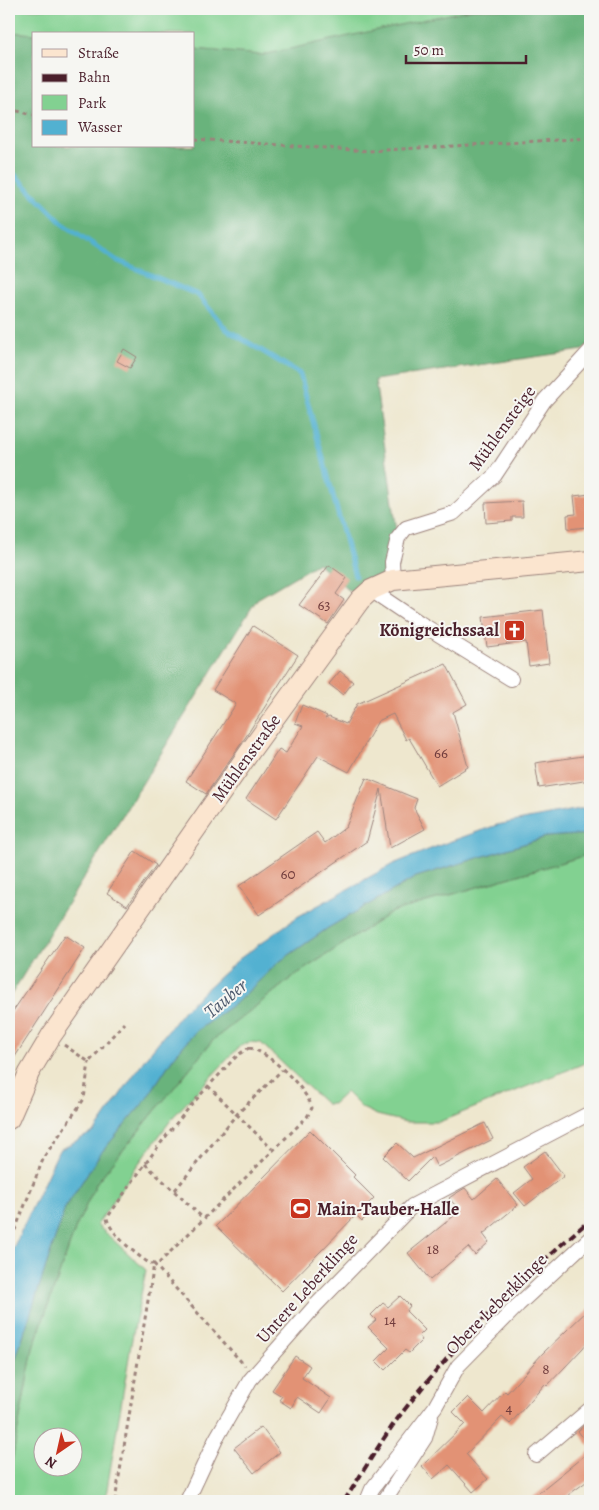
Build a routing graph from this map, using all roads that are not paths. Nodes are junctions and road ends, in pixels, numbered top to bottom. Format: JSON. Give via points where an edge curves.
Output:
{"nodes":[{"id":1,"x":590,"y":351,"type":"edge"},
{"id":2,"x":590,"y":562,"type":"edge"},
{"id":3,"x":393,"y":580,"type":"junction"},
{"id":4,"x":371,"y":590,"type":"junction"},
{"id":5,"x":511,"y":679,"type":"dead end"},
{"id":6,"x":590,"y":1112,"type":"edge"},
{"id":7,"x":9,"y":1119,"type":"edge"},
{"id":8,"x":590,"y":1238,"type":"edge"},
{"id":9,"x":435,"y":1407,"type":"junction"},
{"id":10,"x":590,"y":1409,"type":"edge"},
{"id":11,"x":536,"y":1455,"type":"dead end"},
{"id":12,"x":187,"y":1501,"type":"edge"},
{"id":13,"x":367,"y":1501,"type":"edge"},
{"id":14,"x":384,"y":1501,"type":"edge"}],
"edges":[{"from":1,"to":3,"type":"street","name":"Mühlensteige","via":[[544,401],[495,475],[454,513],[406,528],[398,538],[392,562]]},
{"from":2,"to":3,"type":"main road","name":"Mühlenstraße"},
{"from":3,"to":4,"type":"main road","name":"Mühlenstraße"},
{"from":4,"to":5,"type":"street"},
{"from":4,"to":7,"type":"main road","name":"Mühlenstraße","via":[[360,600],[257,742],[50,1036]]},
{"from":6,"to":12,"type":"street","name":"Untere Leberklinge","via":[[412,1206],[354,1264],[254,1375],[216,1439]]},
{"from":8,"to":9,"type":"street","name":"Obere Leberklinge","via":[[458,1366]]},
{"from":9,"to":13,"type":"street","name":"Obere Leberklinge","via":[[372,1488]]},
{"from":9,"to":14,"type":"street","via":[[425,1438]]},
{"from":10,"to":11,"type":"street"}]}
